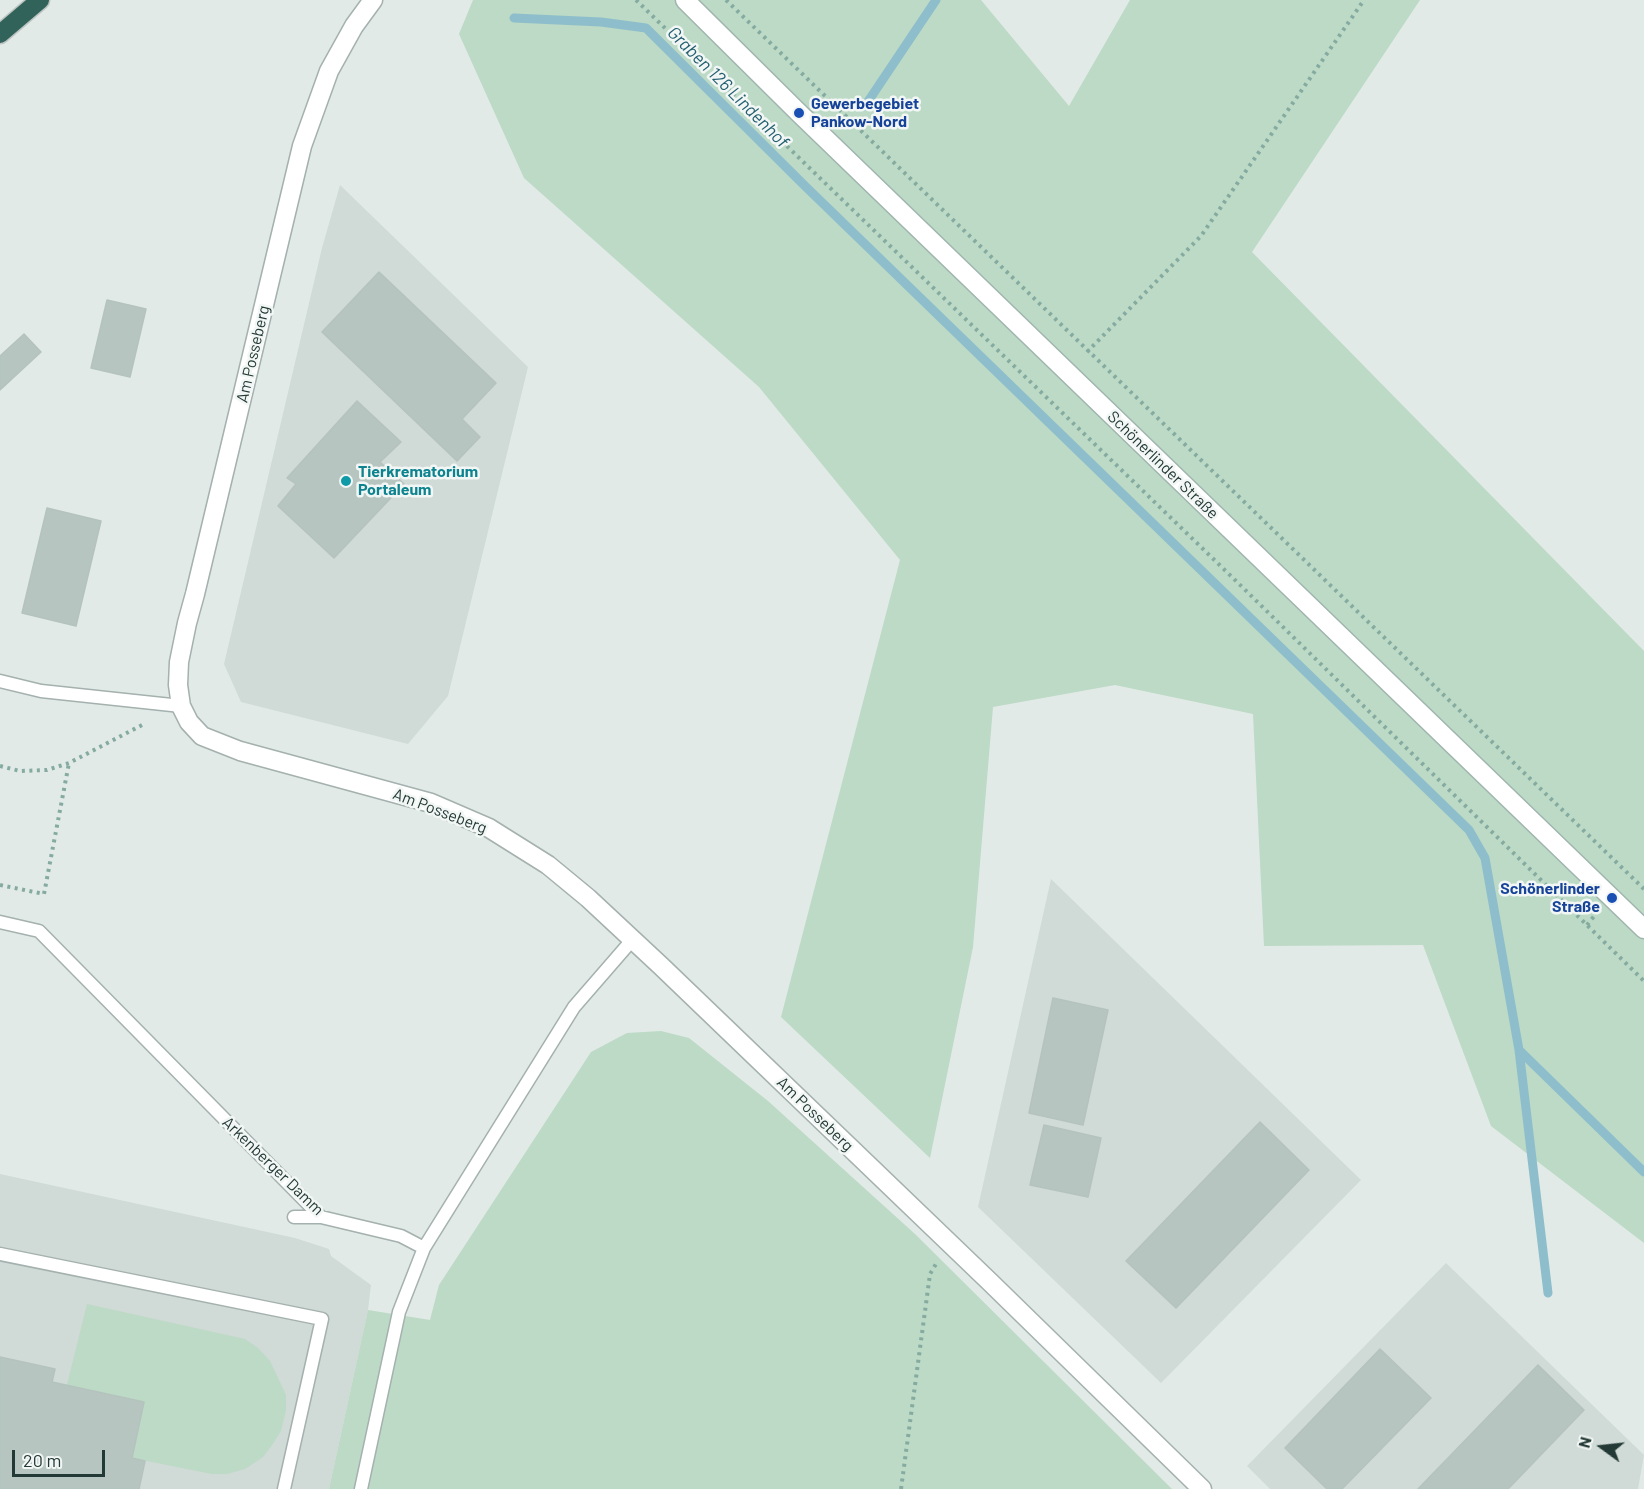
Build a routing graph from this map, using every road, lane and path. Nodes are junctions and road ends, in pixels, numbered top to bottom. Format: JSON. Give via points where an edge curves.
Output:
{"nodes":[{"id":1,"x":40,"y":0,"type":"edge"},
{"id":2,"x":373,"y":0,"type":"edge"},
{"id":3,"x":636,"y":0,"type":"edge"},
{"id":4,"x":685,"y":0,"type":"edge"},
{"id":5,"x":726,"y":0,"type":"edge"},
{"id":6,"x":1364,"y":0,"type":"edge"},
{"id":7,"x":668,"y":17,"type":"dead end"},
{"id":8,"x":662,"y":25,"type":"junction"},
{"id":9,"x":0,"y":34,"type":"edge"},
{"id":10,"x":1087,"y":351,"type":"junction"},
{"id":11,"x":0,"y":681,"type":"edge"},
{"id":12,"x":181,"y":705,"type":"junction"},
{"id":13,"x":69,"y":763,"type":"junction"},
{"id":14,"x":0,"y":766,"type":"edge"},
{"id":15,"x":0,"y":885,"type":"edge"},
{"id":16,"x":1644,"y":889,"type":"edge"},
{"id":17,"x":1595,"y":915,"type":"dead end"},
{"id":18,"x":0,"y":922,"type":"edge"},
{"id":19,"x":1587,"y":925,"type":"junction"},
{"id":20,"x":1644,"y":929,"type":"edge"},
{"id":21,"x":633,"y":939,"type":"junction"},
{"id":22,"x":1643,"y":980,"type":"edge"},
{"id":23,"x":294,"y":1217,"type":"dead end"},
{"id":24,"x":321,"y":1217,"type":"junction"},
{"id":25,"x":948,"y":1242,"type":"junction"},
{"id":26,"x":424,"y":1248,"type":"junction"},
{"id":27,"x":0,"y":1254,"type":"edge"},
{"id":28,"x":284,"y":1489,"type":"edge"},
{"id":29,"x":361,"y":1489,"type":"edge"},
{"id":30,"x":901,"y":1489,"type":"edge"},
{"id":31,"x":1202,"y":1489,"type":"edge"}],
"edges":[{"from":1,"to":9,"type":"highway"},
{"from":2,"to":12,"type":"street","name":"Am Posseberg","via":[[329,71],[302,146],[187,623],[179,662]]},
{"from":3,"to":8,"type":"path"},
{"from":4,"to":20,"type":"street","name":"Schönerlinder Straße"},
{"from":5,"to":10,"type":"path"},
{"from":6,"to":10,"type":"path","via":[[1201,236]]},
{"from":7,"to":8,"type":"path"},
{"from":8,"to":19,"type":"path"},
{"from":10,"to":16,"type":"path"},
{"from":11,"to":12,"type":"lane","via":[[41,691]]},
{"from":12,"to":13,"type":"path"},
{"from":12,"to":21,"type":"street","name":"Am Posseberg","via":[[202,736],[221,744],[430,803],[489,828],[548,865]]},
{"from":13,"to":14,"type":"path","via":[[47,770],[21,771]]},
{"from":13,"to":15,"type":"path","via":[[44,894]]},
{"from":17,"to":19,"type":"path"},
{"from":18,"to":24,"type":"lane","name":"Arkenberger Damm","via":[[39,931]]},
{"from":19,"to":22,"type":"path"},
{"from":21,"to":25,"type":"street","name":"Am Posseberg"},
{"from":21,"to":26,"type":"lane","via":[[573,1006]]},
{"from":23,"to":24,"type":"lane"},
{"from":24,"to":26,"type":"lane","name":"Arkenberger Damm","via":[[401,1236]]},
{"from":25,"to":30,"type":"path","via":[[930,1274]]},
{"from":25,"to":31,"type":"street","name":"Am Posseberg"},
{"from":26,"to":29,"type":"lane","via":[[399,1312]]},
{"from":27,"to":28,"type":"lane","via":[[321,1319]]}]}
